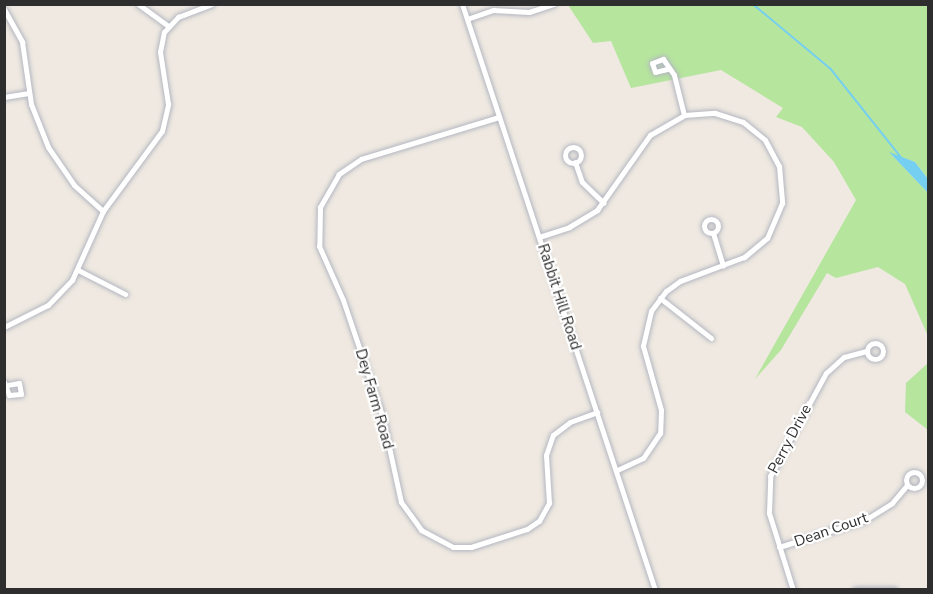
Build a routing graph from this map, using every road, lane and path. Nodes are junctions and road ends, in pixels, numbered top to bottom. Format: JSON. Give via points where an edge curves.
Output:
{"nodes":[{"id":1,"x":138,"y":4,"type":"edge"},
{"id":2,"x":212,"y":4,"type":"edge"},
{"id":3,"x":462,"y":4,"type":"edge"},
{"id":4,"x":554,"y":4,"type":"edge"},
{"id":5,"x":4,"y":9,"type":"edge"},
{"id":6,"x":467,"y":19,"type":"junction"},
{"id":7,"x":168,"y":26,"type":"junction"},
{"id":8,"x":667,"y":69,"type":"dead end"},
{"id":9,"x":29,"y":93,"type":"junction"},
{"id":10,"x":4,"y":97,"type":"edge"},
{"id":11,"x":684,"y":115,"type":"junction"},
{"id":12,"x":499,"y":117,"type":"junction"},
{"id":13,"x":575,"y":162,"type":"dead end"},
{"id":14,"x":604,"y":203,"type":"junction"},
{"id":15,"x":103,"y":211,"type":"junction"},
{"id":16,"x":713,"y":233,"type":"dead end"},
{"id":17,"x":539,"y":237,"type":"junction"},
{"id":18,"x":723,"y":266,"type":"junction"},
{"id":19,"x":78,"y":270,"type":"junction"},
{"id":20,"x":124,"y":294,"type":"dead end"},
{"id":21,"x":660,"y":298,"type":"junction"},
{"id":22,"x":4,"y":327,"type":"edge"},
{"id":23,"x":711,"y":338,"type":"dead end"},
{"id":24,"x":867,"y":351,"type":"dead end"},
{"id":25,"x":597,"y":412,"type":"junction"},
{"id":26,"x":616,"y":470,"type":"junction"},
{"id":27,"x":907,"y":485,"type":"dead end"},
{"id":28,"x":779,"y":547,"type":"junction"},
{"id":29,"x":655,"y":590,"type":"edge"},
{"id":30,"x":793,"y":590,"type":"edge"},
{"id":31,"x":855,"y":590,"type":"edge"},
{"id":32,"x":895,"y":590,"type":"edge"}],
"edges":[{"from":1,"to":7,"type":"street"},
{"from":2,"to":7,"type":"street","via":[[184,14]]},
{"from":3,"to":6,"type":"street","name":"Rabbit Hill Road"},
{"from":4,"to":6,"type":"street","via":[[529,12],[493,10]]},
{"from":5,"to":9,"type":"street","via":[[22,42]]},
{"from":6,"to":12,"type":"street","name":"Rabbit Hill Road"},
{"from":7,"to":15,"type":"street","via":[[160,45],[168,104],[162,131]]},
{"from":8,"to":11,"type":"street","via":[[674,75]]},
{"from":9,"to":10,"type":"street"},
{"from":9,"to":15,"type":"street","via":[[40,132],[56,162]]},
{"from":11,"to":14,"type":"street","via":[[650,135]]},
{"from":11,"to":18,"type":"street","via":[[716,113],[742,122],[770,147],[782,175],[782,203],[772,230],[752,252]]},
{"from":12,"to":17,"type":"street","name":"Rabbit Hill Road"},
{"from":12,"to":25,"type":"street","name":"Dey Farm Road","via":[[362,159],[339,174],[320,207],[319,246],[343,300],[378,404],[401,502],[421,530],[453,547],[471,547],[527,529],[539,521],[549,503],[546,455],[553,435],[570,422]]},
{"from":13,"to":14,"type":"street","via":[[582,182]]},
{"from":14,"to":17,"type":"street","via":[[580,222]]},
{"from":15,"to":19,"type":"street"},
{"from":16,"to":18,"type":"street"},
{"from":17,"to":25,"type":"street","name":"Rabbit Hill Road"},
{"from":18,"to":21,"type":"street","via":[[680,281]]},
{"from":19,"to":20,"type":"street"},
{"from":19,"to":22,"type":"street","via":[[48,305]]},
{"from":21,"to":23,"type":"street"},
{"from":21,"to":26,"type":"street","via":[[648,319],[643,346],[661,410],[660,433],[643,458]]},
{"from":24,"to":28,"type":"street","name":"Perry Drive","via":[[844,357],[826,373],[773,467],[767,505]]},
{"from":25,"to":26,"type":"street","name":"Rabbit Hill Road"},
{"from":26,"to":29,"type":"street","name":"Rabbit Hill Road"},
{"from":27,"to":28,"type":"street","name":"Dean Court","via":[[892,503],[865,519]]},
{"from":28,"to":30,"type":"street","name":"Perry Drive"},
{"from":31,"to":32,"type":"street"}]}
